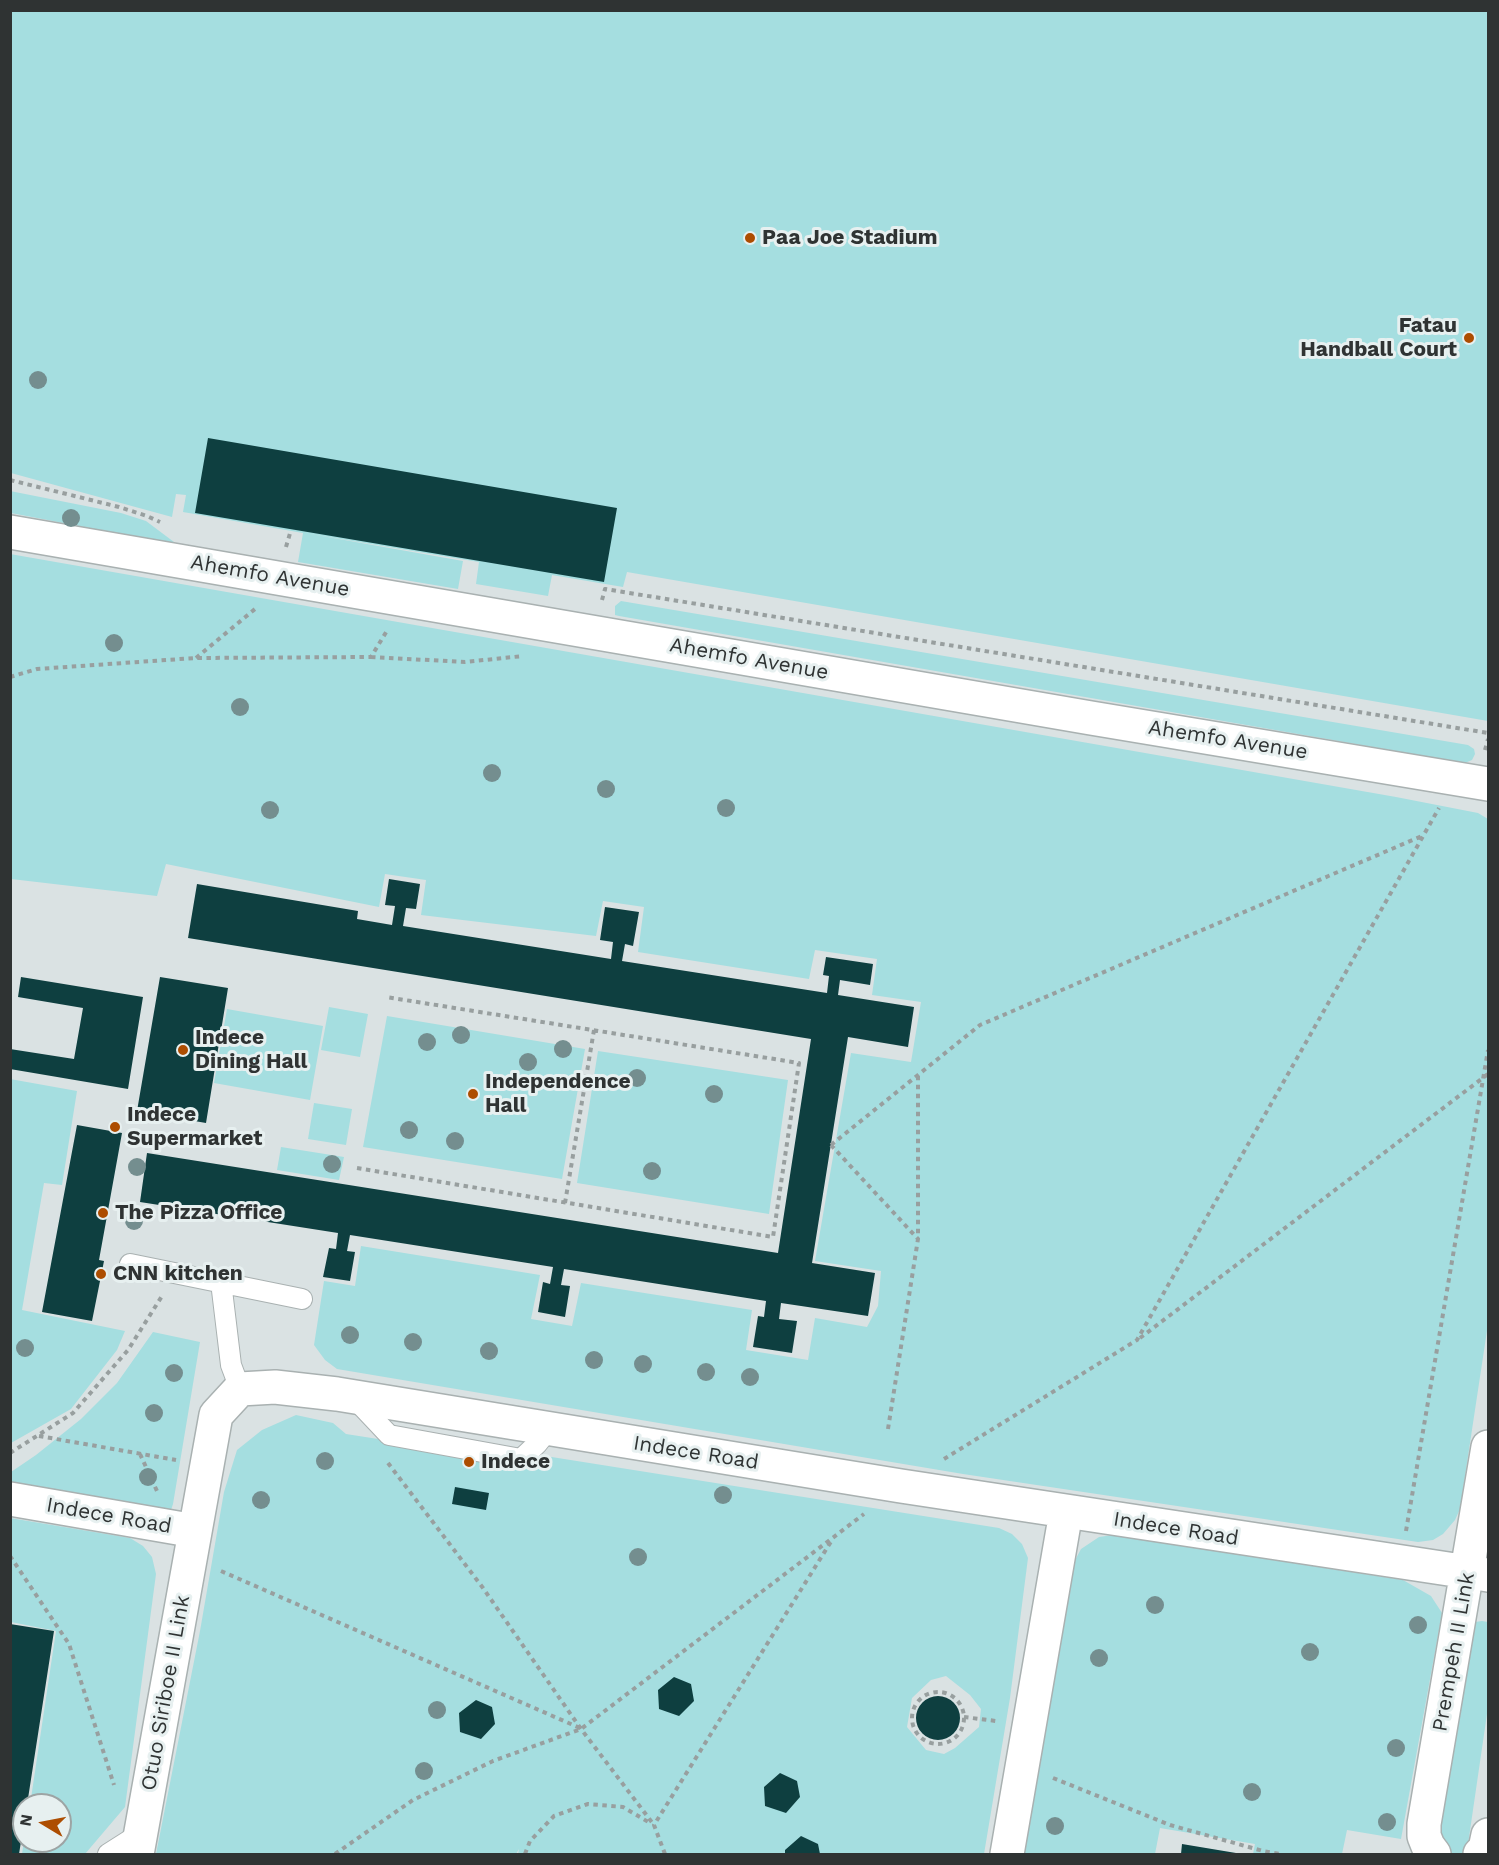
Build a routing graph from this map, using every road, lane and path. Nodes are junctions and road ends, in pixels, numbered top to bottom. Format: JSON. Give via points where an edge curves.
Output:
{"nodes":[{"id":1,"x":10,"y":480,"type":"edge"},
{"id":2,"x":166,"y":526,"type":"dead end"},
{"id":3,"x":10,"y":532,"type":"edge"},
{"id":4,"x":404,"y":598,"type":"junction"},
{"id":5,"x":592,"y":632,"type":"junction"},
{"id":6,"x":530,"y":656,"type":"dead end"},
{"id":7,"x":371,"y":657,"type":"junction"},
{"id":8,"x":10,"y":677,"type":"edge"},
{"id":9,"x":1488,"y":733,"type":"edge"},
{"id":10,"x":1488,"y":739,"type":"edge"},
{"id":11,"x":1473,"y":781,"type":"edge"},
{"id":12,"x":1423,"y":836,"type":"junction"},
{"id":13,"x":386,"y":997,"type":"dead end"},
{"id":14,"x":594,"y":1030,"type":"junction"},
{"id":15,"x":1488,"y":1050,"type":"edge"},
{"id":16,"x":1488,"y":1074,"type":"edge"},
{"id":17,"x":918,"y":1075,"type":"junction"},
{"id":18,"x":1483,"y":1078,"type":"junction"},
{"id":19,"x":787,"y":1139,"type":"junction"},
{"id":20,"x":795,"y":1140,"type":"dead end"},
{"id":21,"x":357,"y":1168,"type":"dead end"},
{"id":22,"x":565,"y":1203,"type":"junction"},
{"id":23,"x":918,"y":1239,"type":"junction"},
{"id":24,"x":130,"y":1264,"type":"dead end"},
{"id":25,"x":177,"y":1273,"type":"junction"},
{"id":26,"x":221,"y":1282,"type":"junction"},
{"id":27,"x":302,"y":1299,"type":"dead end"},
{"id":28,"x":1137,"y":1340,"type":"junction"},
{"id":29,"x":240,"y":1389,"type":"junction"},
{"id":30,"x":888,"y":1429,"type":"dead end"},
{"id":31,"x":38,"y":1436,"type":"junction"},
{"id":32,"x":1488,"y":1447,"type":"edge"},
{"id":33,"x":10,"y":1453,"type":"edge"},
{"id":34,"x":387,"y":1461,"type":"dead end"},
{"id":35,"x":207,"y":1465,"type":"junction"},
{"id":36,"x":901,"y":1486,"type":"junction"},
{"id":37,"x":10,"y":1499,"type":"edge"},
{"id":38,"x":1066,"y":1512,"type":"junction"},
{"id":39,"x":834,"y":1536,"type":"junction"},
{"id":40,"x":192,"y":1545,"type":"junction"},
{"id":41,"x":10,"y":1556,"type":"edge"},
{"id":42,"x":1400,"y":1562,"type":"junction"},
{"id":43,"x":1478,"y":1574,"type":"edge"},
{"id":44,"x":964,"y":1717,"type":"junction"},
{"id":45,"x":1004,"y":1722,"type":"dead end"},
{"id":46,"x":581,"y":1729,"type":"junction"},
{"id":47,"x":1022,"y":1765,"type":"junction"},
{"id":48,"x":116,"y":1788,"type":"dead end"},
{"id":49,"x":654,"y":1825,"type":"junction"},
{"id":50,"x":1488,"y":1836,"type":"edge"},
{"id":51,"x":139,"y":1844,"type":"edge"},
{"id":52,"x":108,"y":1854,"type":"edge"},
{"id":53,"x":335,"y":1854,"type":"edge"},
{"id":54,"x":525,"y":1854,"type":"edge"},
{"id":55,"x":665,"y":1854,"type":"edge"},
{"id":56,"x":1007,"y":1854,"type":"edge"},
{"id":57,"x":1281,"y":1854,"type":"edge"},
{"id":58,"x":1434,"y":1854,"type":"edge"},
{"id":59,"x":1479,"y":1854,"type":"edge"}],
"edges":[{"from":1,"to":2,"type":"path","via":[[119,507]]},
{"from":3,"to":4,"type":"street","name":"Ahemfo Avenue"},
{"from":4,"to":5,"type":"street","name":"Ahemfo Avenue"},
{"from":4,"to":7,"type":"path"},
{"from":5,"to":9,"type":"path","via":[[605,588]]},
{"from":5,"to":11,"type":"street","name":"Ahemfo Avenue"},
{"from":6,"to":7,"type":"path","via":[[465,662]]},
{"from":7,"to":8,"type":"path","via":[[195,658],[37,669]]},
{"from":10,"to":11,"type":"path"},
{"from":11,"to":12,"type":"path"},
{"from":12,"to":17,"type":"path","via":[[980,1025]]},
{"from":12,"to":28,"type":"path"},
{"from":13,"to":14,"type":"path"},
{"from":14,"to":19,"type":"path","via":[[799,1063]]},
{"from":14,"to":22,"type":"path"},
{"from":15,"to":18,"type":"path"},
{"from":16,"to":18,"type":"path"},
{"from":17,"to":23,"type":"path"},
{"from":17,"to":23,"type":"path","via":[[831,1145]]},
{"from":18,"to":28,"type":"path"},
{"from":18,"to":42,"type":"path"},
{"from":19,"to":20,"type":"path"},
{"from":19,"to":22,"type":"path","via":[[773,1237]]},
{"from":21,"to":22,"type":"path"},
{"from":23,"to":30,"type":"path"},
{"from":24,"to":25,"type":"lane"},
{"from":25,"to":26,"type":"lane"},
{"from":25,"to":31,"type":"path","via":[[128,1350],[89,1396],[74,1413]]},
{"from":26,"to":27,"type":"lane"},
{"from":26,"to":29,"type":"lane","via":[[231,1365]]},
{"from":28,"to":36,"type":"path"},
{"from":29,"to":35,"type":"street","name":"Indece Road","via":[[216,1415]]},
{"from":29,"to":36,"type":"street","name":"Indece Road","via":[[275,1387],[354,1397]]},
{"from":31,"to":33,"type":"path"},
{"from":31,"to":35,"type":"path"},
{"from":32,"to":43,"type":"street","name":"Prempeh II Link"},
{"from":34,"to":46,"type":"path","via":[[483,1588]]},
{"from":35,"to":40,"type":"street","name":"Indece Road"},
{"from":36,"to":38,"type":"street","name":"Indece Road"},
{"from":36,"to":39,"type":"path"},
{"from":37,"to":40,"type":"street","name":"Indece Road"},
{"from":38,"to":42,"type":"street","name":"Indece Road"},
{"from":38,"to":47,"type":"street"},
{"from":39,"to":46,"type":"path"},
{"from":39,"to":49,"type":"path"},
{"from":40,"to":46,"type":"path","via":[[251,1582]]},
{"from":40,"to":51,"type":"street","name":"Otuo Siriboe II Link"},
{"from":41,"to":48,"type":"path","via":[[69,1644]]},
{"from":42,"to":43,"type":"street","name":"Indece Road"},
{"from":43,"to":58,"type":"street","name":"Prempeh II Link","via":[[1424,1824],[1424,1836]]},
{"from":44,"to":44,"type":"path","via":[[959,1700],[937,1691],[925,1694],[912,1713],[919,1735],[928,1743],[940,1745],[960,1733]]},
{"from":44,"to":45,"type":"path"},
{"from":46,"to":49,"type":"path"},
{"from":46,"to":53,"type":"path","via":[[493,1761],[413,1800]]},
{"from":47,"to":56,"type":"street"},
{"from":47,"to":57,"type":"path","via":[[1170,1825]]},
{"from":49,"to":54,"type":"path","via":[[623,1807],[588,1804],[554,1816],[530,1841]]},
{"from":49,"to":55,"type":"path"},
{"from":50,"to":59,"type":"street","via":[[1485,1849]]},
{"from":51,"to":52,"type":"lane"}]}
